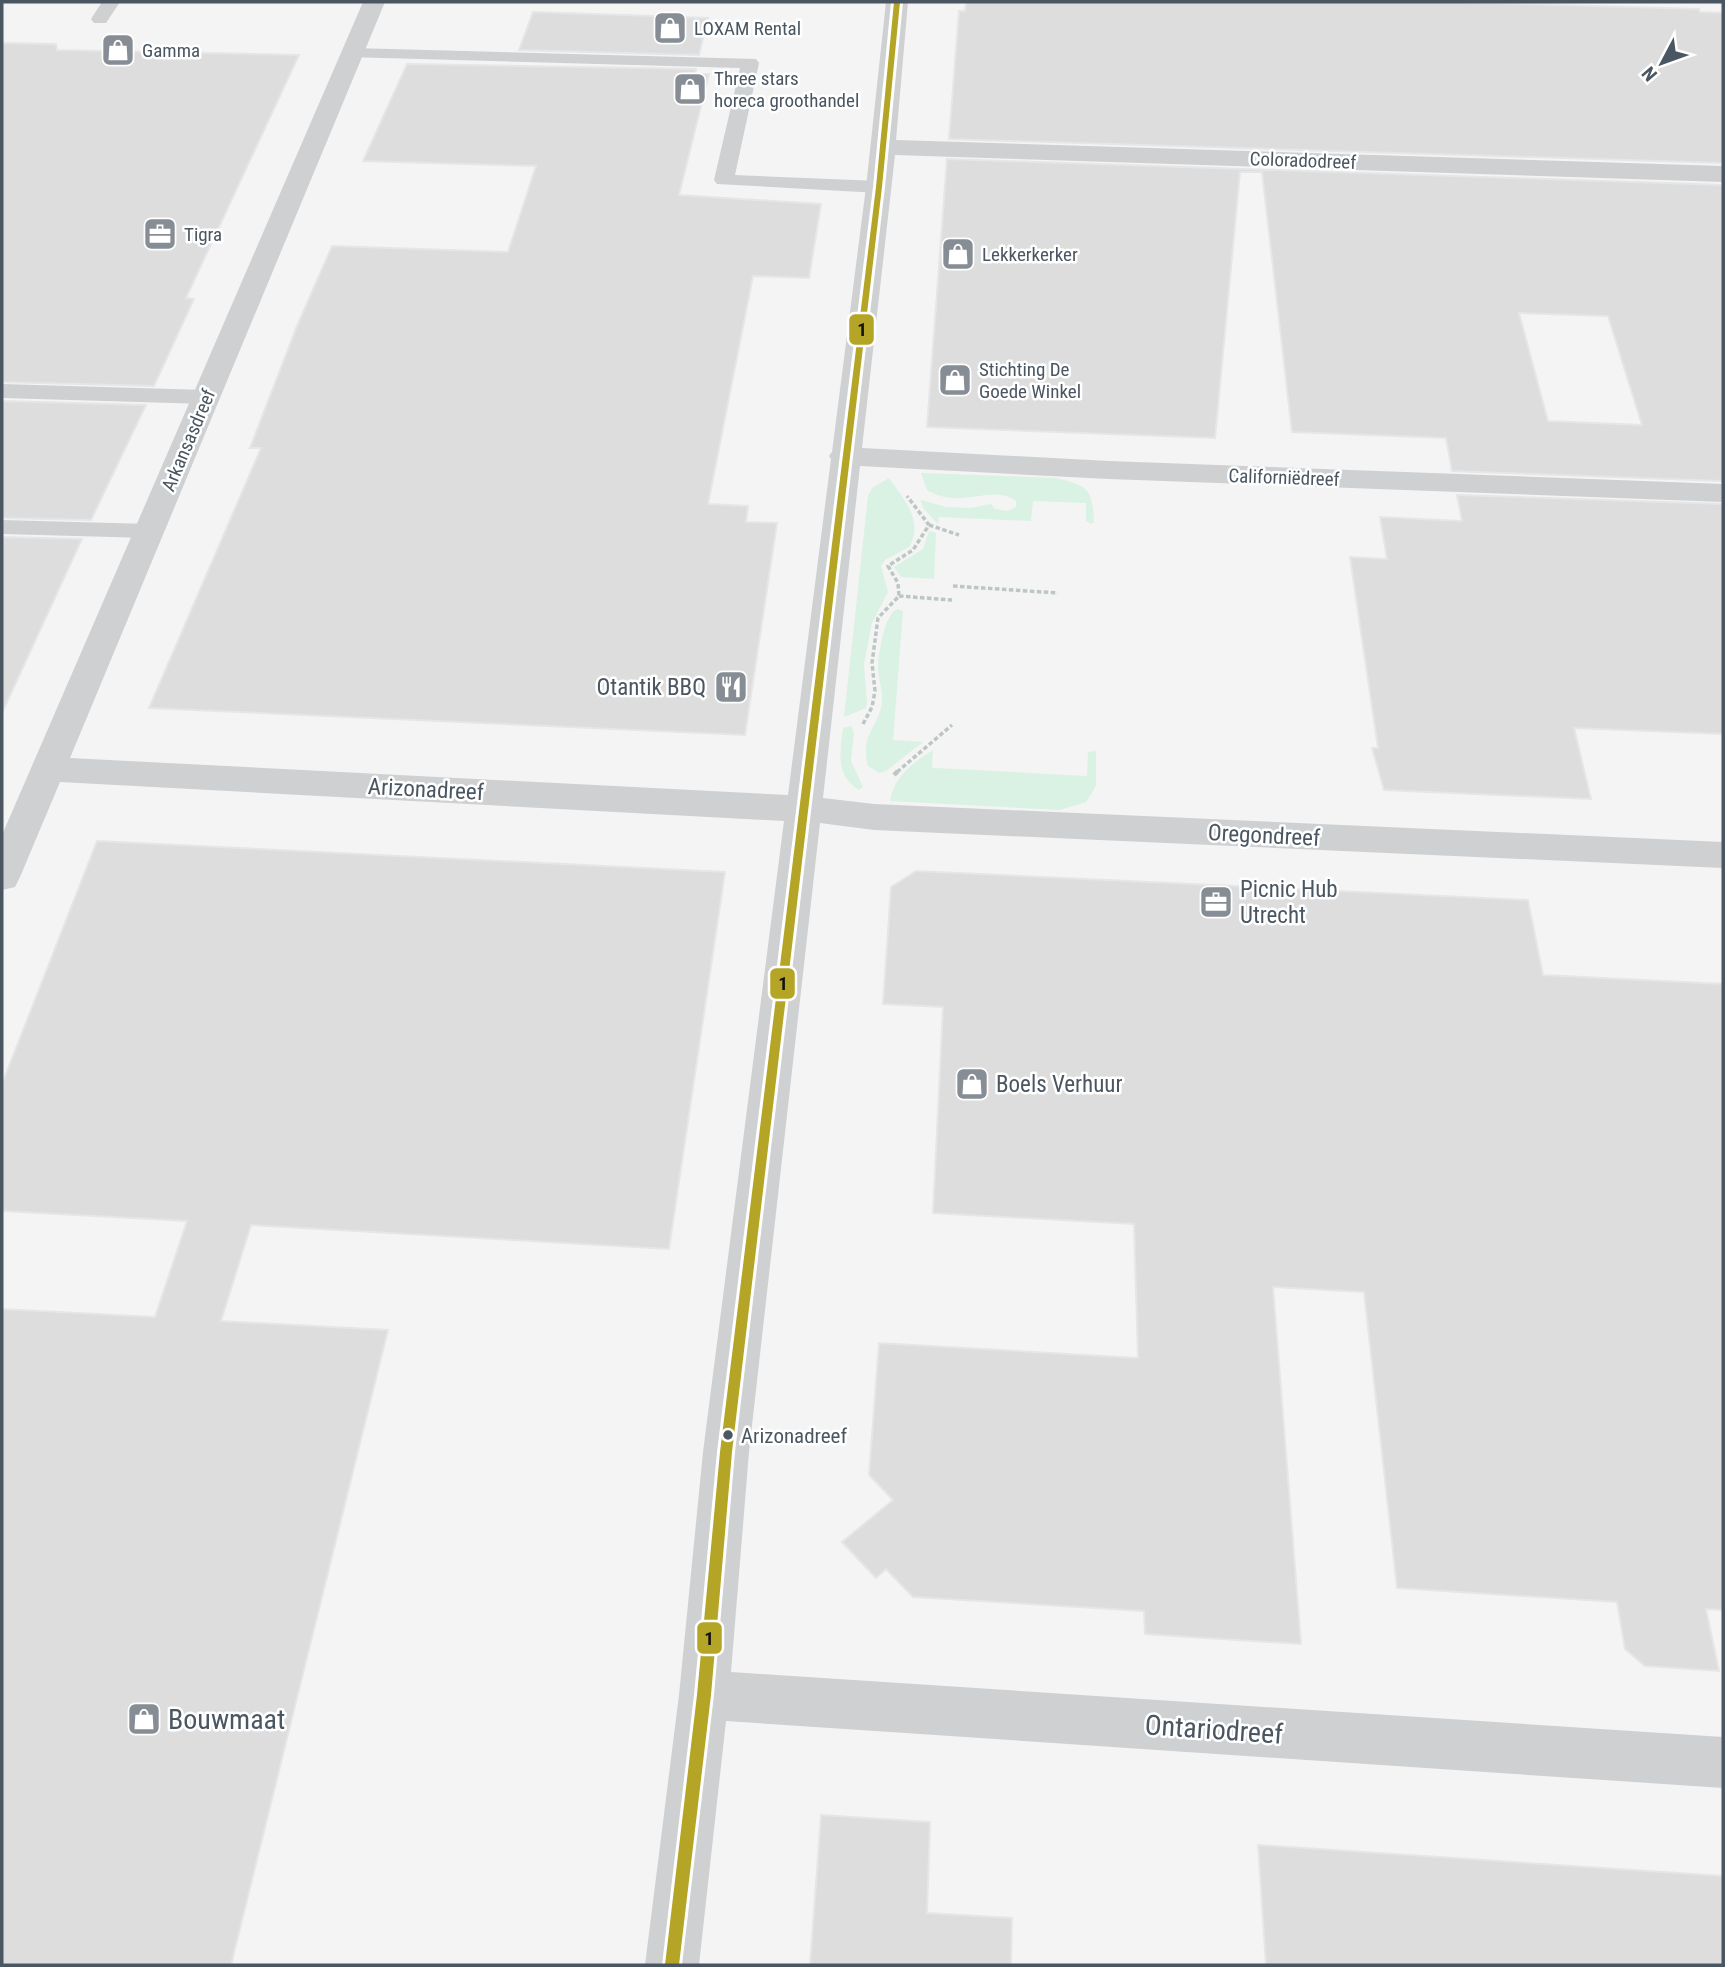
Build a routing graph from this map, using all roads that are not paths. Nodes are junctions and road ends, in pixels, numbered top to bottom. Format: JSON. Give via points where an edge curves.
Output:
{"nodes":[{"id":1,"x":111,"y":2,"type":"edge"},
{"id":2,"x":374,"y":2,"type":"edge"},
{"id":3,"x":897,"y":2,"type":"edge"},
{"id":4,"x":100,"y":19,"type":"dead end"},
{"id":5,"x":353,"y":53,"type":"junction"},
{"id":6,"x":882,"y":147,"type":"junction"},
{"id":7,"x":1723,"y":174,"type":"edge"},
{"id":8,"x":878,"y":187,"type":"junction"},
{"id":9,"x":2,"y":391,"type":"edge"},
{"id":10,"x":206,"y":397,"type":"junction"},
{"id":11,"x":844,"y":456,"type":"junction"},
{"id":12,"x":1723,"y":493,"type":"edge"},
{"id":13,"x":2,"y":527,"type":"edge"},
{"id":14,"x":149,"y":531,"type":"junction"},
{"id":15,"x":48,"y":769,"type":"junction"},
{"id":16,"x":805,"y":809,"type":"junction"},
{"id":17,"x":1723,"y":855,"type":"edge"},
{"id":18,"x":2,"y":877,"type":"edge"},
{"id":19,"x":704,"y":1695,"type":"junction"},
{"id":20,"x":1723,"y":1762,"type":"edge"},
{"id":21,"x":672,"y":1965,"type":"edge"}],
"edges":[{"from":1,"to":4,"type":"lane"},
{"from":2,"to":5,"type":"street","name":"Arkansasdreef"},
{"from":3,"to":6,"type":"street"},
{"from":5,"to":8,"type":"lane","via":[[750,63],[724,180]]},
{"from":5,"to":10,"type":"street","name":"Arkansasdreef"},
{"from":6,"to":7,"type":"street","name":"Coloradodreef"},
{"from":6,"to":8,"type":"street"},
{"from":8,"to":11,"type":"street"},
{"from":9,"to":10,"type":"lane"},
{"from":10,"to":14,"type":"street","name":"Arkansasdreef"},
{"from":11,"to":12,"type":"street","name":"Californiëdreef"},
{"from":11,"to":16,"type":"street"},
{"from":13,"to":14,"type":"lane"},
{"from":14,"to":15,"type":"street","name":"Arkansasdreef"},
{"from":15,"to":16,"type":"street","name":"Arizonadreef"},
{"from":15,"to":18,"type":"street","name":"Arkansasdreef"},
{"from":16,"to":17,"type":"street","name":"Oregondreef","via":[[874,817]]},
{"from":16,"to":19,"type":"street","via":[[726,1452]]},
{"from":19,"to":20,"type":"street","name":"Ontariodreef"},
{"from":19,"to":21,"type":"street"}]}
